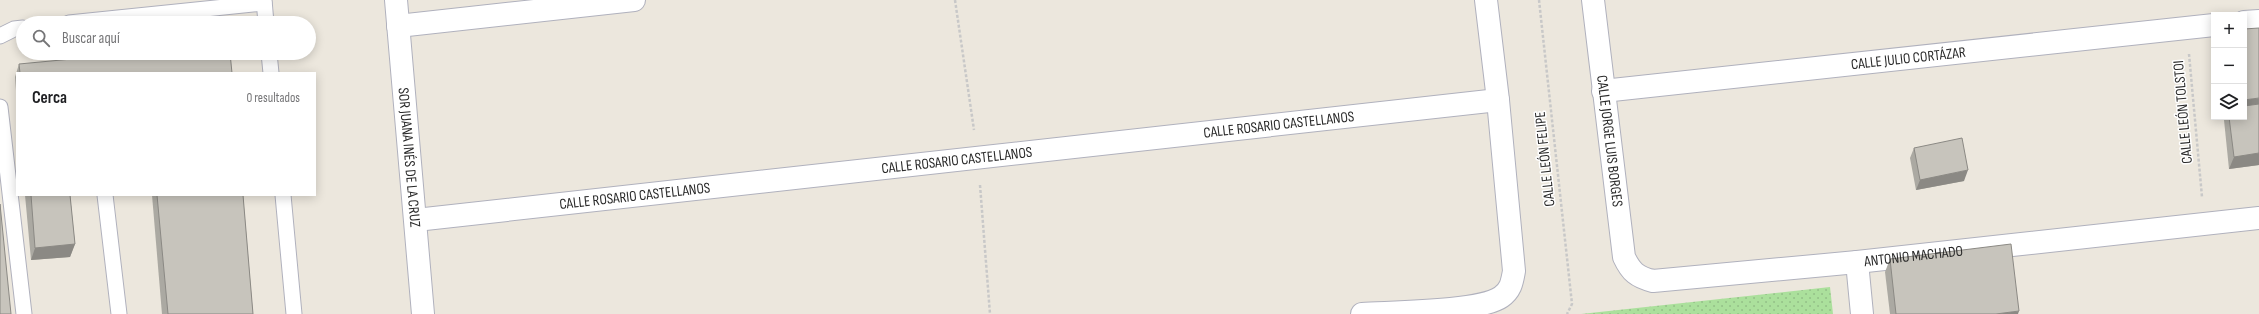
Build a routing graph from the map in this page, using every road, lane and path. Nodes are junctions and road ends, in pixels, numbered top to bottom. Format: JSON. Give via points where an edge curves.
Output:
{"nodes":[{"id":1,"x":396,"y":0,"type":"edge"},
{"id":2,"x":634,"y":0,"type":"edge"},
{"id":3,"x":1486,"y":0,"type":"edge"},
{"id":4,"x":1539,"y":0,"type":"edge"},
{"id":5,"x":1593,"y":0,"type":"edge"},
{"id":6,"x":264,"y":1,"type":"edge"},
{"id":7,"x":131,"y":16,"type":"edge"},
{"id":8,"x":265,"y":16,"type":"edge"},
{"id":9,"x":2259,"y":21,"type":"edge"},
{"id":10,"x":2247,"y":22,"type":"edge"},
{"id":11,"x":2211,"y":25,"type":"edge"},
{"id":12,"x":398,"y":26,"type":"junction"},
{"id":13,"x":2187,"y":28,"type":"junction"},
{"id":14,"x":16,"y":29,"type":"edge"},
{"id":15,"x":0,"y":36,"type":"edge"},
{"id":16,"x":270,"y":60,"type":"edge"},
{"id":17,"x":271,"y":72,"type":"edge"},
{"id":18,"x":1603,"y":91,"type":"junction"},
{"id":19,"x":1498,"y":100,"type":"junction"},
{"id":20,"x":0,"y":107,"type":"edge"},
{"id":21,"x":105,"y":196,"type":"edge"},
{"id":22,"x":283,"y":196,"type":"edge"},
{"id":23,"x":2259,"y":218,"type":"edge"},
{"id":24,"x":416,"y":220,"type":"junction"},
{"id":25,"x":2204,"y":223,"type":"junction"},
{"id":26,"x":1857,"y":262,"type":"junction"},
{"id":27,"x":1639,"y":277,"type":"joint"},
{"id":28,"x":24,"y":314,"type":"edge"},
{"id":29,"x":119,"y":314,"type":"edge"},
{"id":30,"x":294,"y":314,"type":"edge"},
{"id":31,"x":423,"y":314,"type":"edge"},
{"id":32,"x":1362,"y":314,"type":"edge"},
{"id":33,"x":1567,"y":314,"type":"edge"},
{"id":34,"x":1862,"y":314,"type":"edge"}],
"edges":[{"from":1,"to":12,"type":"street","name":"SOR JUANA INÉS DE LA CRUZ"},
{"from":2,"to":12,"type":"street"},
{"from":3,"to":19,"type":"street"},
{"from":4,"to":33,"type":"path","name":"CALLE LEÓN FELIPE","via":[[1572,304]]},
{"from":5,"to":18,"type":"street","name":"CALLE JORGE LUIS BORGES"},
{"from":6,"to":7,"type":"lane"},
{"from":6,"to":8,"type":"lane"},
{"from":9,"to":10,"type":"street"},
{"from":11,"to":13,"type":"street","name":"CALLE JULIO CORTÁZAR"},
{"from":12,"to":24,"type":"street","name":"SOR JUANA INÉS DE LA CRUZ"},
{"from":13,"to":18,"type":"street","name":"CALLE JULIO CORTÁZAR"},
{"from":13,"to":25,"type":"path","name":"CALLE LEÓN TOLSTOI"},
{"from":14,"to":15,"type":"lane"},
{"from":16,"to":17,"type":"lane"},
{"from":18,"to":27,"type":"street","name":"CALLE JORGE LUIS BORGES","via":[[1624,256],[1629,269]]},
{"from":19,"to":24,"type":"street","name":"CALLE ROSARIO CASTELLANOS"},
{"from":19,"to":32,"type":"street","via":[[1514,270],[1512,285],[1501,296],[1473,306]]},
{"from":20,"to":28,"type":"lane"},
{"from":21,"to":29,"type":"lane"},
{"from":22,"to":30,"type":"lane"},
{"from":23,"to":25,"type":"street","name":"ANTONIO MACHADO"},
{"from":24,"to":31,"type":"street","name":"SOR JUANA INÉS DE LA CRUZ"},
{"from":25,"to":26,"type":"street","name":"ANTONIO MACHADO"},
{"from":26,"to":27,"type":"street","name":"ANTONIO MACHADO","via":[[1653,281]]},
{"from":26,"to":34,"type":"street"}]}
